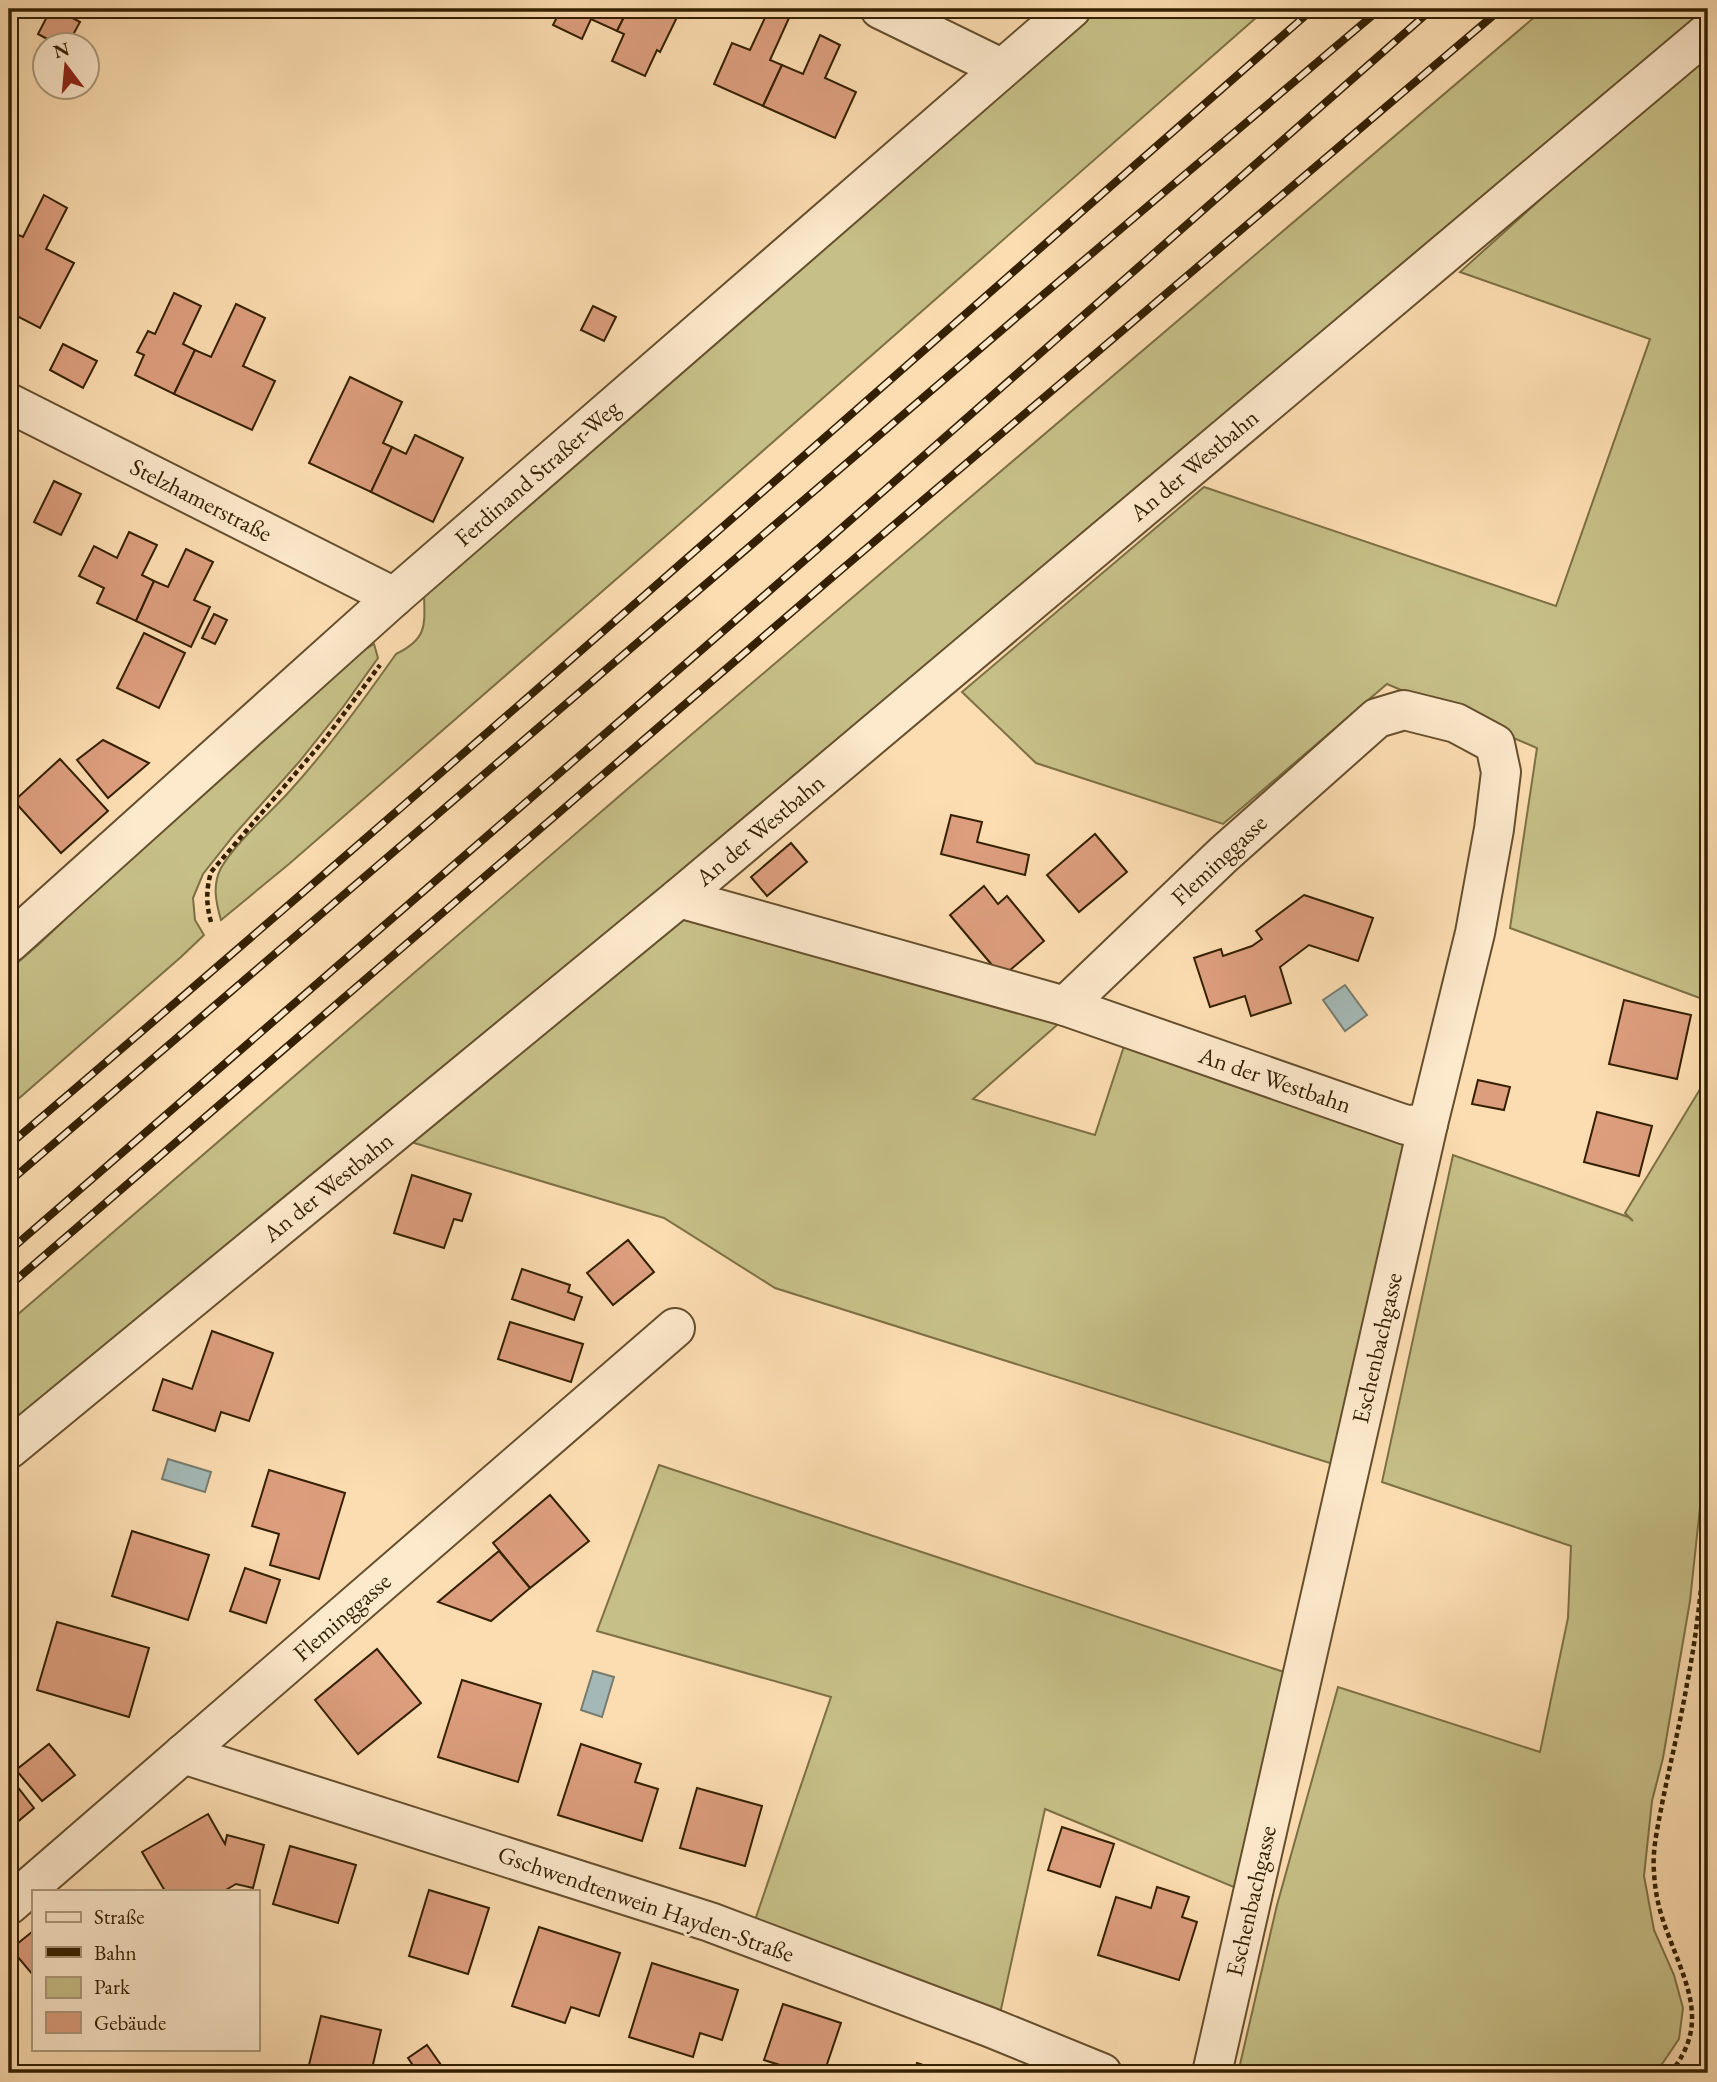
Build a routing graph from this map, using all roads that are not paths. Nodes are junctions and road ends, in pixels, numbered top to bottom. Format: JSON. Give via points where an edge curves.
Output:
{"nodes":[{"id":1,"x":880,"y":9,"type":"edge"},
{"id":2,"x":1070,"y":9,"type":"edge"},
{"id":3,"x":1708,"y":32,"type":"edge"},
{"id":4,"x":1001,"y":68,"type":"junction"},
{"id":5,"x":9,"y":403,"type":"edge"},
{"id":6,"x":394,"y":597,"type":"junction"},
{"id":7,"x":1377,"y":718,"type":"joint"},
{"id":8,"x":679,"y":898,"type":"junction"},
{"id":9,"x":9,"y":943,"type":"edge"},
{"id":10,"x":1065,"y":1006,"type":"junction"},
{"id":11,"x":1428,"y":1124,"type":"junction"},
{"id":12,"x":675,"y":1328,"type":"dead end"},
{"id":13,"x":9,"y":1449,"type":"edge"},
{"id":14,"x":183,"y":1754,"type":"junction"},
{"id":15,"x":9,"y":1905,"type":"edge"},
{"id":16,"x":1102,"y":2073,"type":"edge"},
{"id":17,"x":1212,"y":2073,"type":"edge"}],
"edges":[{"from":1,"to":4,"type":"street"},
{"from":2,"to":4,"type":"street","name":"Ferdinand Straßer-Weg"},
{"from":3,"to":8,"type":"street","name":"An der Westbahn"},
{"from":4,"to":6,"type":"street","name":"Ferdinand Straßer-Weg"},
{"from":5,"to":6,"type":"street","name":"Stelzhamerstraße"},
{"from":6,"to":9,"type":"street","name":"Ferdinand Straßer-Weg"},
{"from":7,"to":10,"type":"street","name":"Fleminggasse","via":[[1224,854]]},
{"from":7,"to":11,"type":"street","name":"Eschenbachgasse","via":[[1404,710],[1455,723],[1495,744],[1501,772],[1475,933]]},
{"from":8,"to":10,"type":"street","name":"An der Westbahn"},
{"from":8,"to":13,"type":"street","name":"An der Westbahn"},
{"from":10,"to":11,"type":"street","name":"An der Westbahn","via":[[1406,1125]]},
{"from":11,"to":17,"type":"street","name":"Eschenbachgasse"},
{"from":12,"to":14,"type":"street","name":"Fleminggasse"},
{"from":14,"to":15,"type":"street","name":"Fleminggasse"},
{"from":14,"to":16,"type":"street","name":"Gschwendtenwein Hayden-Straße","via":[[710,1922]]}]}
